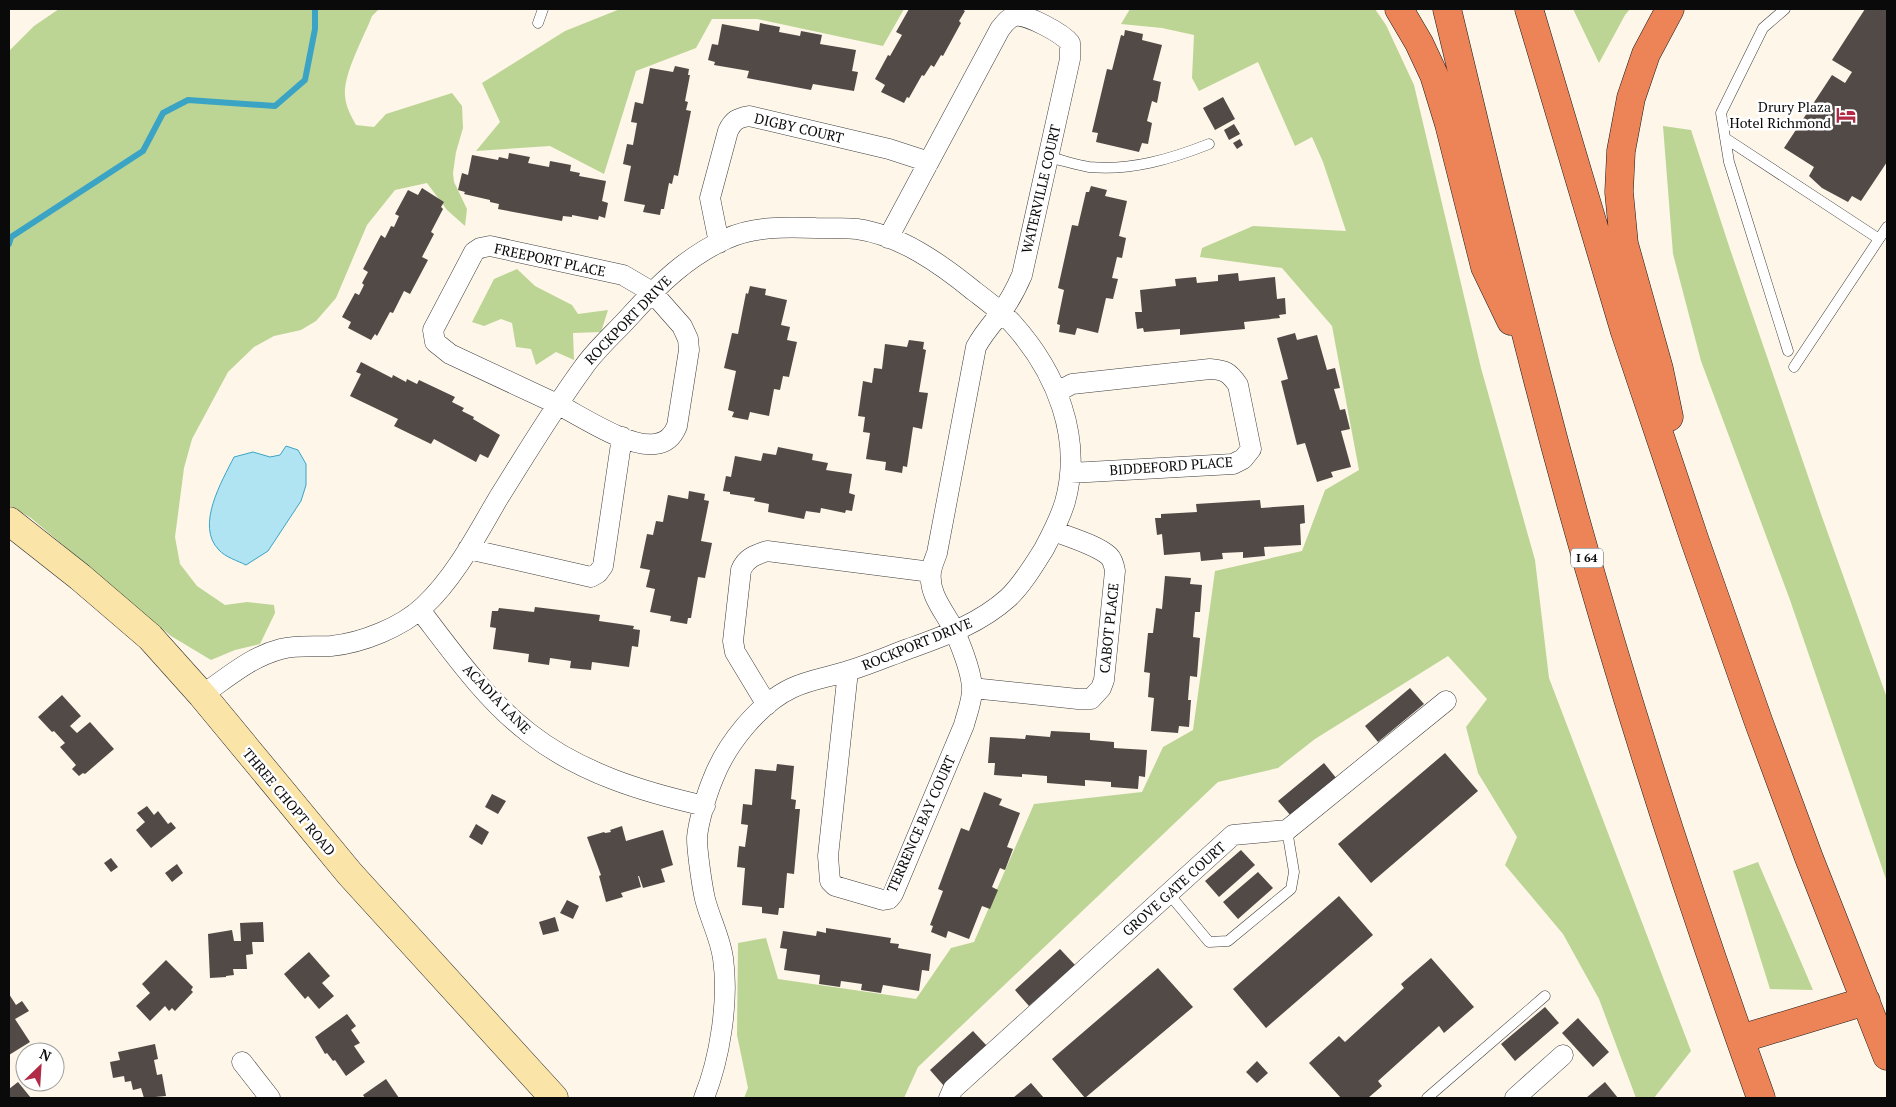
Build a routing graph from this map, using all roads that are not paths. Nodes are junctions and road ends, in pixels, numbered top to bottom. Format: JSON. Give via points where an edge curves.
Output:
{"nodes":[{"id":1,"x":544,"y":9,"type":"edge"},
{"id":2,"x":1399,"y":9,"type":"edge"},
{"id":3,"x":1447,"y":9,"type":"edge"},
{"id":4,"x":1529,"y":9,"type":"edge"},
{"id":5,"x":1670,"y":9,"type":"edge"},
{"id":6,"x":1785,"y":9,"type":"edge"},
{"id":7,"x":538,"y":23,"type":"dead end"},
{"id":8,"x":1725,"y":138,"type":"junction"},
{"id":9,"x":1209,"y":144,"type":"dead end"},
{"id":10,"x":1048,"y":157,"type":"junction"},
{"id":11,"x":929,"y":162,"type":"junction"},
{"id":12,"x":1887,"y":227,"type":"edge"},
{"id":13,"x":888,"y":238,"type":"junction"},
{"id":14,"x":1879,"y":239,"type":"junction"},
{"id":15,"x":719,"y":243,"type":"junction"},
{"id":16,"x":652,"y":292,"type":"junction"},
{"id":17,"x":1001,"y":313,"type":"junction"},
{"id":18,"x":1788,"y":352,"type":"dead end"},
{"id":19,"x":1794,"y":367,"type":"dead end"},
{"id":20,"x":1535,"y":369,"type":"junction"},
{"id":21,"x":1057,"y":392,"type":"junction"},
{"id":22,"x":559,"y":405,"type":"junction"},
{"id":23,"x":622,"y":436,"type":"junction"},
{"id":24,"x":1070,"y":473,"type":"junction"},
{"id":25,"x":9,"y":521,"type":"edge"},
{"id":26,"x":1054,"y":531,"type":"junction"},
{"id":27,"x":1694,"y":541,"type":"junction"},
{"id":28,"x":468,"y":549,"type":"junction"},
{"id":29,"x":931,"y":572,"type":"junction"},
{"id":30,"x":420,"y":610,"type":"junction"},
{"id":31,"x":955,"y":632,"type":"junction"},
{"id":32,"x":848,"y":671,"type":"junction"},
{"id":33,"x":972,"y":688,"type":"junction"},
{"id":34,"x":202,"y":695,"type":"junction"},
{"id":35,"x":1446,"y":701,"type":"dead end"},
{"id":36,"x":767,"y":705,"type":"junction"},
{"id":37,"x":704,"y":806,"type":"junction"},
{"id":38,"x":1288,"y":830,"type":"junction"},
{"id":39,"x":1169,"y":894,"type":"junction"},
{"id":40,"x":1545,"y":996,"type":"dead end"},
{"id":41,"x":1866,"y":1002,"type":"junction"},
{"id":42,"x":1740,"y":1039,"type":"junction"},
{"id":43,"x":1563,"y":1055,"type":"dead end"},
{"id":44,"x":1887,"y":1056,"type":"edge"},
{"id":45,"x":242,"y":1062,"type":"dead end"},
{"id":46,"x":270,"y":1098,"type":"edge"},
{"id":47,"x":554,"y":1098,"type":"edge"},
{"id":48,"x":704,"y":1098,"type":"edge"},
{"id":49,"x":949,"y":1098,"type":"edge"},
{"id":50,"x":1427,"y":1098,"type":"edge"},
{"id":51,"x":1515,"y":1098,"type":"edge"},
{"id":52,"x":1761,"y":1098,"type":"edge"}],
"edges":[{"from":1,"to":7,"type":"lane"},
{"from":2,"to":20,"type":"highway","via":[[1427,58],[1440,96],[1485,267]]},
{"from":3,"to":20,"type":"highway","number":"I 64"},
{"from":4,"to":27,"type":"highway","via":[[1625,332]]},
{"from":5,"to":27,"type":"highway","via":[[1646,54],[1631,98],[1621,151],[1619,192],[1624,244],[1659,369]]},
{"from":6,"to":8,"type":"lane","via":[[1762,28],[1722,113]]},
{"from":8,"to":14,"type":"lane"},
{"from":8,"to":18,"type":"lane","via":[[1729,162]]},
{"from":9,"to":10,"type":"lane","via":[[1171,159],[1126,167],[1089,166]]},
{"from":10,"to":11,"type":"street","name":"WATERVILLE COURT","via":[[1070,59],[1070,42],[1064,35],[1017,16],[1008,18],[1000,29]]},
{"from":10,"to":17,"type":"street","name":"WATERVILLE COURT","via":[[1022,275]]},
{"from":11,"to":13,"type":"street","name":"WATERVILLE COURT"},
{"from":11,"to":15,"type":"street","name":"DIGBY COURT","via":[[750,116],[737,118],[728,130],[710,198]]},
{"from":12,"to":14,"type":"lane"},
{"from":13,"to":15,"type":"street","name":"ROCKPORT DRIVE","via":[[862,230],[784,228],[746,232]]},
{"from":13,"to":17,"type":"street","name":"ROCKPORT DRIVE","via":[[920,252]]},
{"from":14,"to":19,"type":"lane"},
{"from":15,"to":16,"type":"street","name":"ROCKPORT DRIVE","via":[[684,264]]},
{"from":16,"to":22,"type":"street","name":"ROCKPORT DRIVE","via":[[585,365]]},
{"from":16,"to":22,"type":"street","name":"FREEPORT PLACE","via":[[623,276],[490,246],[474,252],[433,330],[435,342],[450,354]]},
{"from":16,"to":23,"type":"street","name":"FREEPORT PLACE","via":[[682,326],[688,338],[678,426],[668,439],[655,444],[640,443]]},
{"from":17,"to":21,"type":"street","name":"ROCKPORT DRIVE","via":[[1041,359]]},
{"from":17,"to":29,"type":"street","name":"WATERVILLE COURT","via":[[982,334],[976,347]]},
{"from":20,"to":42,"type":"highway","number":"I 64","via":[[1646,754]]},
{"from":21,"to":24,"type":"street","name":"ROCKPORT DRIVE","via":[[1071,449]]},
{"from":21,"to":24,"type":"street","name":"BIDDEFORD PLACE","via":[[1072,384],[1210,368],[1223,370],[1238,385],[1251,449],[1243,459],[1233,464]]},
{"from":22,"to":23,"type":"street","name":"FREEPORT PLACE","via":[[606,431]]},
{"from":22,"to":28,"type":"street","name":"ROCKPORT DRIVE"},
{"from":23,"to":28,"type":"street","via":[[604,566],[598,573],[592,577]]},
{"from":24,"to":26,"type":"street","name":"ROCKPORT DRIVE","via":[[1065,503]]},
{"from":25,"to":34,"type":"main road","name":"THREE CHOPT ROAD","via":[[143,631]]},
{"from":26,"to":31,"type":"street","name":"ROCKPORT DRIVE","via":[[1012,595],[988,614]]},
{"from":26,"to":33,"type":"street","name":"CABOT PLACE","via":[[1096,548],[1113,562],[1115,571],[1101,688],[1091,699]]},
{"from":27,"to":41,"type":"highway","via":[[1759,723]]},
{"from":28,"to":30,"type":"street","name":"ROCKPORT DRIVE","via":[[440,589]]},
{"from":29,"to":31,"type":"street","name":"WATERVILLE COURT","via":[[933,590]]},
{"from":29,"to":36,"type":"street","via":[[767,552],[754,555],[745,562],[741,570],[733,640],[735,652]]},
{"from":30,"to":34,"type":"street","name":"ROCKPORT DRIVE","via":[[387,630],[364,639],[336,646],[289,647],[254,658]]},
{"from":30,"to":37,"type":"street","name":"ACADIA LANE","via":[[494,700],[551,749],[642,790]]},
{"from":31,"to":32,"type":"street","name":"ROCKPORT DRIVE"},
{"from":31,"to":33,"type":"street","name":"TERRENCE BAY COURT"},
{"from":32,"to":33,"type":"street","name":"TERRENCE BAY COURT","via":[[828,856],[830,881],[835,886],[883,900],[893,894],[964,725]]},
{"from":32,"to":36,"type":"street","name":"ROCKPORT DRIVE","via":[[788,689]]},
{"from":34,"to":47,"type":"main road","name":"THREE CHOPT ROAD","via":[[350,874]]},
{"from":35,"to":38,"type":"street"},
{"from":36,"to":37,"type":"street","name":"ROCKPORT DRIVE","via":[[742,729],[724,756]]},
{"from":37,"to":48,"type":"street","name":"ROCKPORT DRIVE","via":[[697,838],[704,897],[723,959],[724,999],[719,1047]]},
{"from":38,"to":39,"type":"street","name":"GROVE GATE COURT","via":[[1233,835]]},
{"from":38,"to":39,"type":"lane","via":[[1294,872],[1291,889],[1228,941],[1209,942]]},
{"from":39,"to":49,"type":"street","name":"GROVE GATE COURT","via":[[953,1089]]},
{"from":40,"to":50,"type":"lane"},
{"from":41,"to":42,"type":"highway"},
{"from":41,"to":44,"type":"highway"},
{"from":42,"to":52,"type":"highway","number":"I 64"},
{"from":43,"to":51,"type":"street"},
{"from":45,"to":46,"type":"street"}]}
